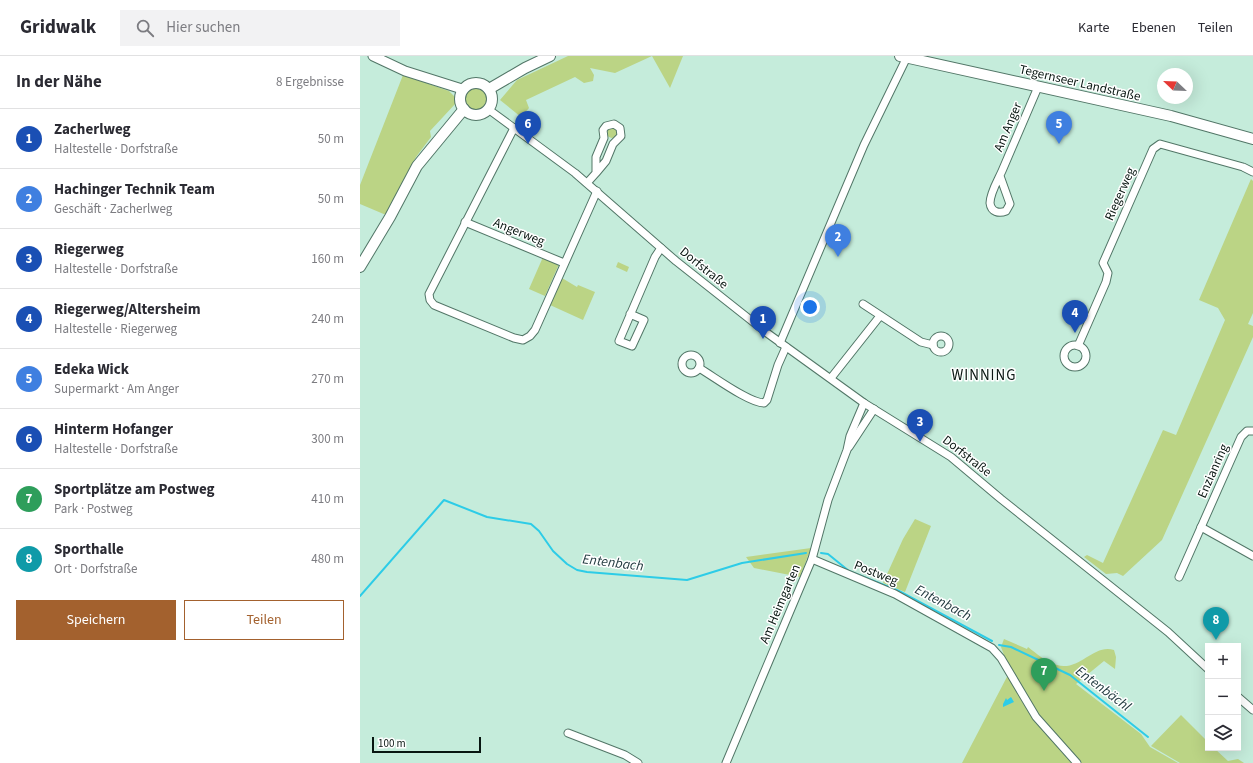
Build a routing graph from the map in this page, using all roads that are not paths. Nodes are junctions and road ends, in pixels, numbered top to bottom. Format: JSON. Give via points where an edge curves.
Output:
{"nodes":[{"id":1,"x":373,"y":56,"type":"edge"},
{"id":2,"x":550,"y":56,"type":"edge"},
{"id":3,"x":903,"y":57,"type":"edge"},
{"id":4,"x":1038,"y":86,"type":"junction"},
{"id":5,"x":462,"y":89,"type":"junction"},
{"id":6,"x":489,"y":89,"type":"junction"},
{"id":7,"x":464,"y":109,"type":"junction"},
{"id":8,"x":488,"y":109,"type":"junction"},
{"id":9,"x":514,"y":128,"type":"junction"},
{"id":10,"x":1253,"y":139,"type":"edge"},
{"id":11,"x":1253,"y":172,"type":"edge"},
{"id":12,"x":596,"y":173,"type":"junction"},
{"id":13,"x":1000,"y":176,"type":"dead end"},
{"id":14,"x":587,"y":183,"type":"junction"},
{"id":15,"x":597,"y":191,"type":"junction"},
{"id":16,"x":466,"y":222,"type":"junction"},
{"id":17,"x":661,"y":248,"type":"junction"},
{"id":18,"x":564,"y":263,"type":"junction"},
{"id":19,"x":360,"y":267,"type":"edge"},
{"id":20,"x":863,"y":304,"type":"dead end"},
{"id":21,"x":630,"y":314,"type":"dead end"},
{"id":22,"x":880,"y":316,"type":"junction"},
{"id":23,"x":783,"y":345,"type":"junction"},
{"id":24,"x":933,"y":345,"type":"dead end"},
{"id":25,"x":1078,"y":346,"type":"dead end"},
{"id":26,"x":699,"y":368,"type":"dead end"},
{"id":27,"x":831,"y":378,"type":"junction"},
{"id":28,"x":864,"y":403,"type":"junction"},
{"id":29,"x":874,"y":409,"type":"junction"},
{"id":30,"x":1253,"y":431,"type":"edge"},
{"id":31,"x":847,"y":450,"type":"junction"},
{"id":32,"x":1201,"y":527,"type":"junction"},
{"id":33,"x":1253,"y":556,"type":"edge"},
{"id":34,"x":812,"y":559,"type":"junction"},
{"id":35,"x":1179,"y":577,"type":"dead end"},
{"id":36,"x":1205,"y":666,"type":"edge"},
{"id":37,"x":1241,"y":700,"type":"edge"},
{"id":38,"x":1253,"y":710,"type":"edge"},
{"id":39,"x":568,"y":733,"type":"dead end"},
{"id":40,"x":638,"y":763,"type":"edge"},
{"id":41,"x":726,"y":763,"type":"edge"},
{"id":42,"x":1077,"y":763,"type":"edge"}],
"edges":[{"from":1,"to":5,"type":"street","via":[[405,71]]},
{"from":2,"to":6,"type":"main road"},
{"from":3,"to":4,"type":"main road","name":"Tegernseer Landstraße"},
{"from":3,"to":23,"type":"street","via":[[864,145]]},
{"from":4,"to":10,"type":"main road","name":"Tegernseer Landstraße","via":[[1172,116]]},
{"from":4,"to":13,"type":"street","name":"Am Anger"},
{"from":5,"to":6,"type":"main road","via":[[476,82]]},
{"from":5,"to":7,"type":"main road","via":[[460,102]]},
{"from":6,"to":8,"type":"main road","via":[[492,99]]},
{"from":7,"to":8,"type":"main road","via":[[476,115]]},
{"from":7,"to":19,"type":"main road","via":[[417,166]]},
{"from":8,"to":9,"type":"street","name":"Dorfstraße"},
{"from":9,"to":14,"type":"street","name":"Dorfstraße"},
{"from":9,"to":16,"type":"street"},
{"from":11,"to":25,"type":"street","name":"Riegerweg","via":[[1160,144],[1153,149],[1103,264],[1108,273],[1106,282]]},
{"from":12,"to":12,"type":"street","via":[[606,161],[613,144],[621,136],[620,128],[614,124],[606,126],[603,130],[604,138],[596,157]]},
{"from":12,"to":14,"type":"street"},
{"from":14,"to":15,"type":"street","name":"Dorfstraße"},
{"from":15,"to":17,"type":"street","name":"Dorfstraße"},
{"from":15,"to":18,"type":"street"},
{"from":16,"to":18,"type":"street","name":"Angerweg"},
{"from":16,"to":18,"type":"street","via":[[429,294],[434,305],[523,340],[535,330]]},
{"from":17,"to":21,"type":"street","name":"Dorfstraße"},
{"from":17,"to":23,"type":"street","name":"Dorfstraße"},
{"from":20,"to":22,"type":"street"},
{"from":22,"to":24,"type":"street","via":[[921,342]]},
{"from":22,"to":27,"type":"street"},
{"from":23,"to":26,"type":"street","via":[[764,403],[758,403]]},
{"from":23,"to":27,"type":"street","name":"Dorfstraße"},
{"from":27,"to":28,"type":"street","name":"Dorfstraße"},
{"from":28,"to":29,"type":"street","name":"Dorfstraße"},
{"from":28,"to":31,"type":"street","name":"Am Heimgarten"},
{"from":29,"to":31,"type":"street","name":"Am Heimgarten"},
{"from":29,"to":36,"type":"street","name":"Dorfstraße","via":[[951,457],[1162,627]]},
{"from":30,"to":32,"type":"street","name":"Enzianring","via":[[1247,431],[1241,437]]},
{"from":31,"to":34,"type":"street","name":"Am Heimgarten","via":[[828,500]]},
{"from":32,"to":33,"type":"street"},
{"from":32,"to":35,"type":"street","name":"Enzianring"},
{"from":34,"to":41,"type":"street","name":"Am Heimgarten"},
{"from":34,"to":42,"type":"street","name":"Postweg","via":[[895,594],[992,648],[1001,658],[1036,717]]},
{"from":37,"to":38,"type":"street"},
{"from":39,"to":40,"type":"street","via":[[625,755]]}]}
